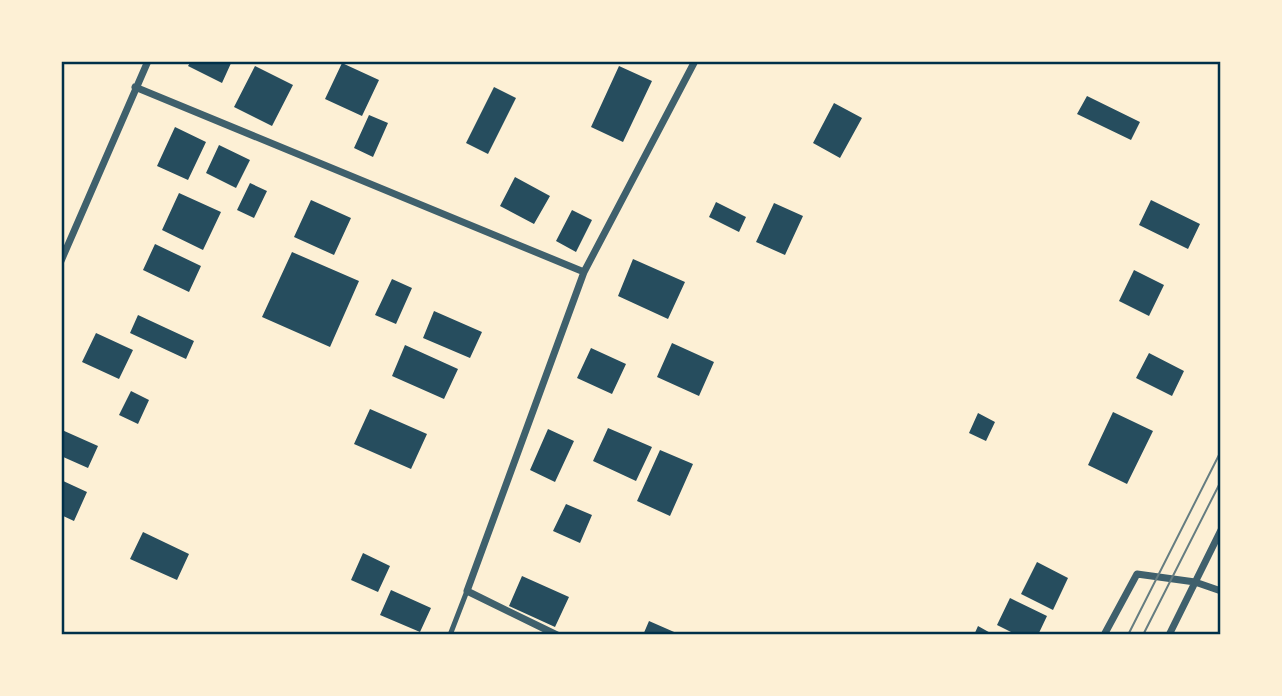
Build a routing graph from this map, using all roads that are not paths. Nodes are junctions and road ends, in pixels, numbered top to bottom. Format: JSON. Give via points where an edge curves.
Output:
{"nodes":[{"id":1,"x":148,"y":61,"type":"edge"},
{"id":2,"x":695,"y":61,"type":"edge"},
{"id":3,"x":135,"y":87,"type":"junction"},
{"id":4,"x":61,"y":261,"type":"edge"},
{"id":5,"x":584,"y":272,"type":"junction"},
{"id":6,"x":1221,"y":530,"type":"edge"},
{"id":7,"x":1195,"y":582,"type":"junction"},
{"id":8,"x":467,"y":591,"type":"junction"},
{"id":9,"x":1221,"y":591,"type":"edge"},
{"id":10,"x":450,"y":635,"type":"edge"},
{"id":11,"x":556,"y":635,"type":"edge"},
{"id":12,"x":1104,"y":635,"type":"edge"},
{"id":13,"x":1169,"y":635,"type":"edge"}],
"edges":[{"from":1,"to":3,"type":"street"},
{"from":2,"to":5,"type":"street"},
{"from":3,"to":4,"type":"street"},
{"from":3,"to":5,"type":"street"},
{"from":5,"to":8,"type":"street"},
{"from":6,"to":7,"type":"street"},
{"from":7,"to":9,"type":"street"},
{"from":7,"to":12,"type":"street","via":[[1137,574]]},
{"from":7,"to":13,"type":"street"},
{"from":8,"to":10,"type":"lane"},
{"from":8,"to":11,"type":"street"}]}
